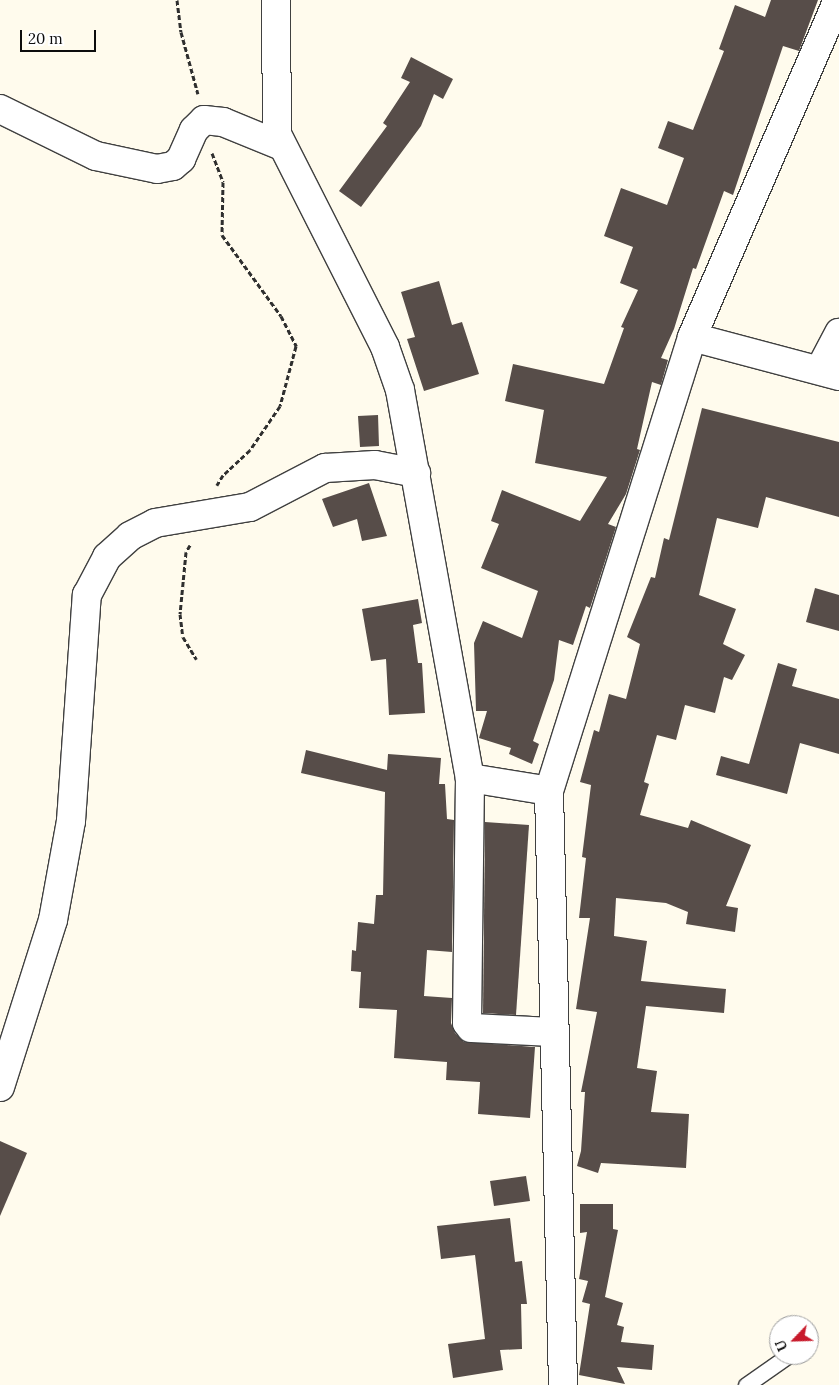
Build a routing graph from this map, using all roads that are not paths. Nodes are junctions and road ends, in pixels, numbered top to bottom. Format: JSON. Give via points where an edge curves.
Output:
{"nodes":[{"id":1,"x":276,"y":0,"type":"edge"},
{"id":2,"x":838,"y":0,"type":"edge"},
{"id":3,"x":0,"y":109,"type":"edge"},
{"id":4,"x":279,"y":145,"type":"junction"},
{"id":5,"x":839,"y":333,"type":"edge"},
{"id":6,"x":692,"y":337,"type":"junction"},
{"id":7,"x":830,"y":373,"type":"edge"},
{"id":8,"x":416,"y":473,"type":"junction"},
{"id":9,"x":470,"y":778,"type":"junction"},
{"id":10,"x":549,"y":791,"type":"junction"},
{"id":11,"x":553,"y":1032,"type":"junction"},
{"id":12,"x":0,"y":1088,"type":"edge"},
{"id":13,"x":775,"y":1365,"type":"edge"},
{"id":14,"x":564,"y":1385,"type":"edge"},
{"id":15,"x":746,"y":1385,"type":"edge"}],
"edges":[{"from":1,"to":4,"type":"street","via":[[275,124]]},
{"from":2,"to":6,"type":"street"},
{"from":3,"to":4,"type":"street","via":[[96,156],[157,169],[173,166],[181,159],[194,130],[204,120],[223,122]]},
{"from":4,"to":8,"type":"street","via":[[385,347],[400,390]]},
{"from":5,"to":7,"type":"street"},
{"from":6,"to":7,"type":"street"},
{"from":6,"to":10,"type":"street"},
{"from":8,"to":9,"type":"street"},
{"from":8,"to":12,"type":"street","via":[[375,464],[333,467],[316,472],[250,507],[155,522],[130,536],[106,557],[89,588],[69,830],[53,920]]},
{"from":9,"to":10,"type":"street"},
{"from":9,"to":11,"type":"street","via":[[467,1023],[471,1028]]},
{"from":10,"to":11,"type":"street"},
{"from":11,"to":14,"type":"street"},
{"from":13,"to":15,"type":"lane"}]}
